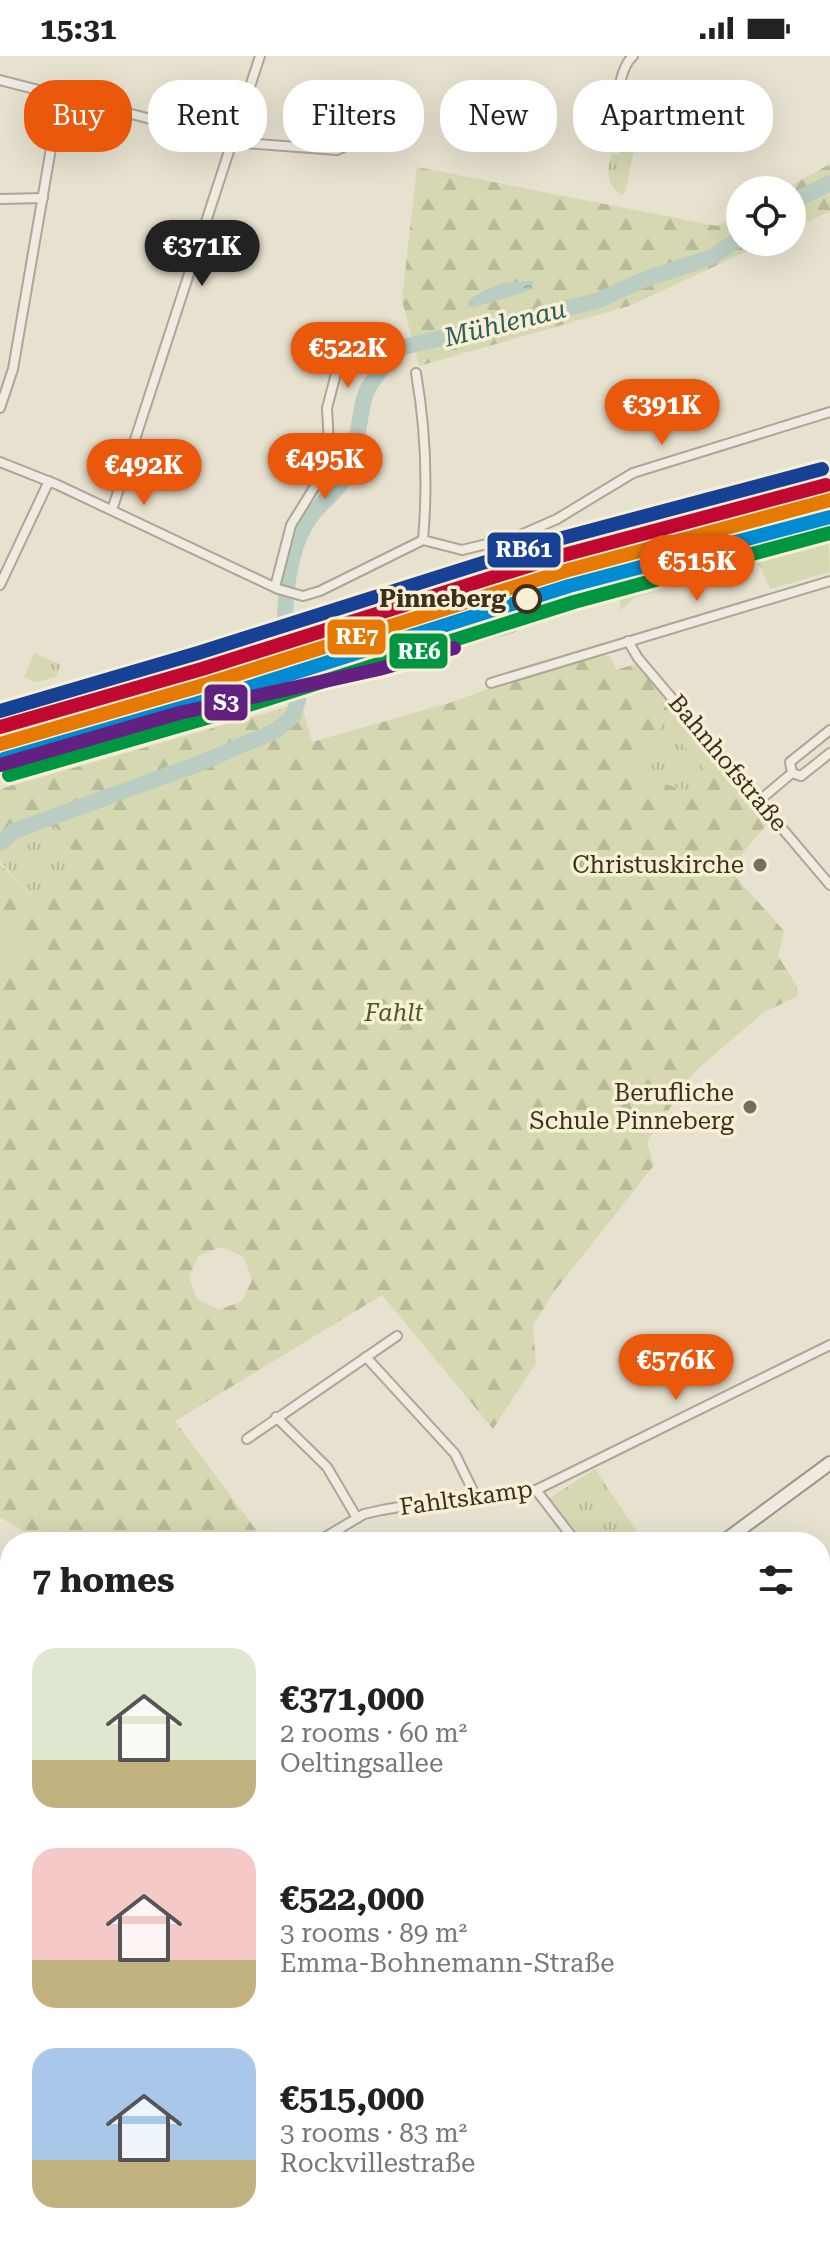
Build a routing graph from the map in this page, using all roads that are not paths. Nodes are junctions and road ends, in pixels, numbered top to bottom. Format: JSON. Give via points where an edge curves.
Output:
{"nodes":[{"id":1,"x":260,"y":56,"type":"edge"},
{"id":2,"x":633,"y":56,"type":"edge"},
{"id":3,"x":0,"y":80,"type":"edge"},
{"id":4,"x":252,"y":80,"type":"edge"},
{"id":5,"x":622,"y":80,"type":"edge"},
{"id":6,"x":24,"y":86,"type":"edge"},
{"id":7,"x":51,"y":152,"type":"edge"},
{"id":8,"x":229,"y":152,"type":"edge"},
{"id":9,"x":43,"y":198,"type":"junction"},
{"id":10,"x":0,"y":199,"type":"edge"},
{"id":11,"x":338,"y":366,"type":"dead end"},
{"id":12,"x":416,"y":373,"type":"dead end"},
{"id":13,"x":0,"y":408,"type":"edge"},
{"id":14,"x":830,"y":412,"type":"edge"},
{"id":15,"x":0,"y":462,"type":"edge"},
{"id":16,"x":49,"y":481,"type":"junction"},
{"id":17,"x":112,"y":510,"type":"junction"},
{"id":18,"x":423,"y":540,"type":"junction"},
{"id":19,"x":830,"y":581,"type":"edge"},
{"id":20,"x":0,"y":585,"type":"edge"},
{"id":21,"x":276,"y":588,"type":"junction"},
{"id":22,"x":628,"y":641,"type":"junction"},
{"id":23,"x":491,"y":683,"type":"dead end"},
{"id":24,"x":830,"y":730,"type":"edge"},
{"id":25,"x":830,"y":753,"type":"edge"},
{"id":26,"x":792,"y":773,"type":"junction"},
{"id":27,"x":760,"y":800,"type":"junction"},
{"id":28,"x":830,"y":885,"type":"edge"},
{"id":29,"x":397,"y":1336,"type":"dead end"},
{"id":30,"x":830,"y":1345,"type":"edge"},
{"id":31,"x":366,"y":1357,"type":"junction"},
{"id":32,"x":276,"y":1417,"type":"junction"},
{"id":33,"x":247,"y":1439,"type":"dead end"},
{"id":34,"x":830,"y":1463,"type":"edge"},
{"id":35,"x":536,"y":1490,"type":"junction"},
{"id":36,"x":477,"y":1499,"type":"junction"},
{"id":37,"x":357,"y":1518,"type":"junction"},
{"id":38,"x":337,"y":1530,"type":"joint"},
{"id":39,"x":334,"y":1532,"type":"edge"},
{"id":40,"x":568,"y":1532,"type":"edge"},
{"id":41,"x":737,"y":1532,"type":"edge"}],
"edges":[{"from":1,"to":4,"type":"street"},
{"from":2,"to":5,"type":"street"},
{"from":3,"to":6,"type":"street"},
{"from":7,"to":9,"type":"street"},
{"from":8,"to":17,"type":"street"},
{"from":9,"to":10,"type":"street"},
{"from":9,"to":13,"type":"street","via":[[13,369]]},
{"from":11,"to":21,"type":"street","via":[[327,408],[325,470],[291,525]]},
{"from":12,"to":18,"type":"street","via":[[426,431]]},
{"from":14,"to":18,"type":"street","via":[[633,473],[516,537],[462,550]]},
{"from":15,"to":16,"type":"street"},
{"from":16,"to":17,"type":"street"},
{"from":16,"to":20,"type":"street"},
{"from":17,"to":21,"type":"street"},
{"from":18,"to":21,"type":"street","via":[[303,596]]},
{"from":19,"to":22,"type":"street"},
{"from":22,"to":23,"type":"street"},
{"from":22,"to":27,"type":"street","name":"Bahnhofstraße"},
{"from":24,"to":26,"type":"street","via":[[790,762]]},
{"from":25,"to":26,"type":"street","via":[[801,776]]},
{"from":26,"to":27,"type":"street"},
{"from":27,"to":28,"type":"street","name":"Bahnhofstraße"},
{"from":29,"to":31,"type":"street"},
{"from":30,"to":35,"type":"street","name":"Fahltskamp"},
{"from":31,"to":32,"type":"street"},
{"from":31,"to":36,"type":"street","via":[[455,1454]]},
{"from":32,"to":33,"type":"street"},
{"from":32,"to":37,"type":"street","via":[[327,1467]]},
{"from":34,"to":41,"type":"main road"},
{"from":35,"to":36,"type":"street","name":"Fahltskamp"},
{"from":35,"to":40,"type":"street"},
{"from":36,"to":37,"type":"street","name":"Fahltskamp","via":[[439,1500]]},
{"from":37,"to":38,"type":"street","name":"Fahltskamp"},
{"from":38,"to":39,"type":"street","name":"Fahltskamp"}]}
